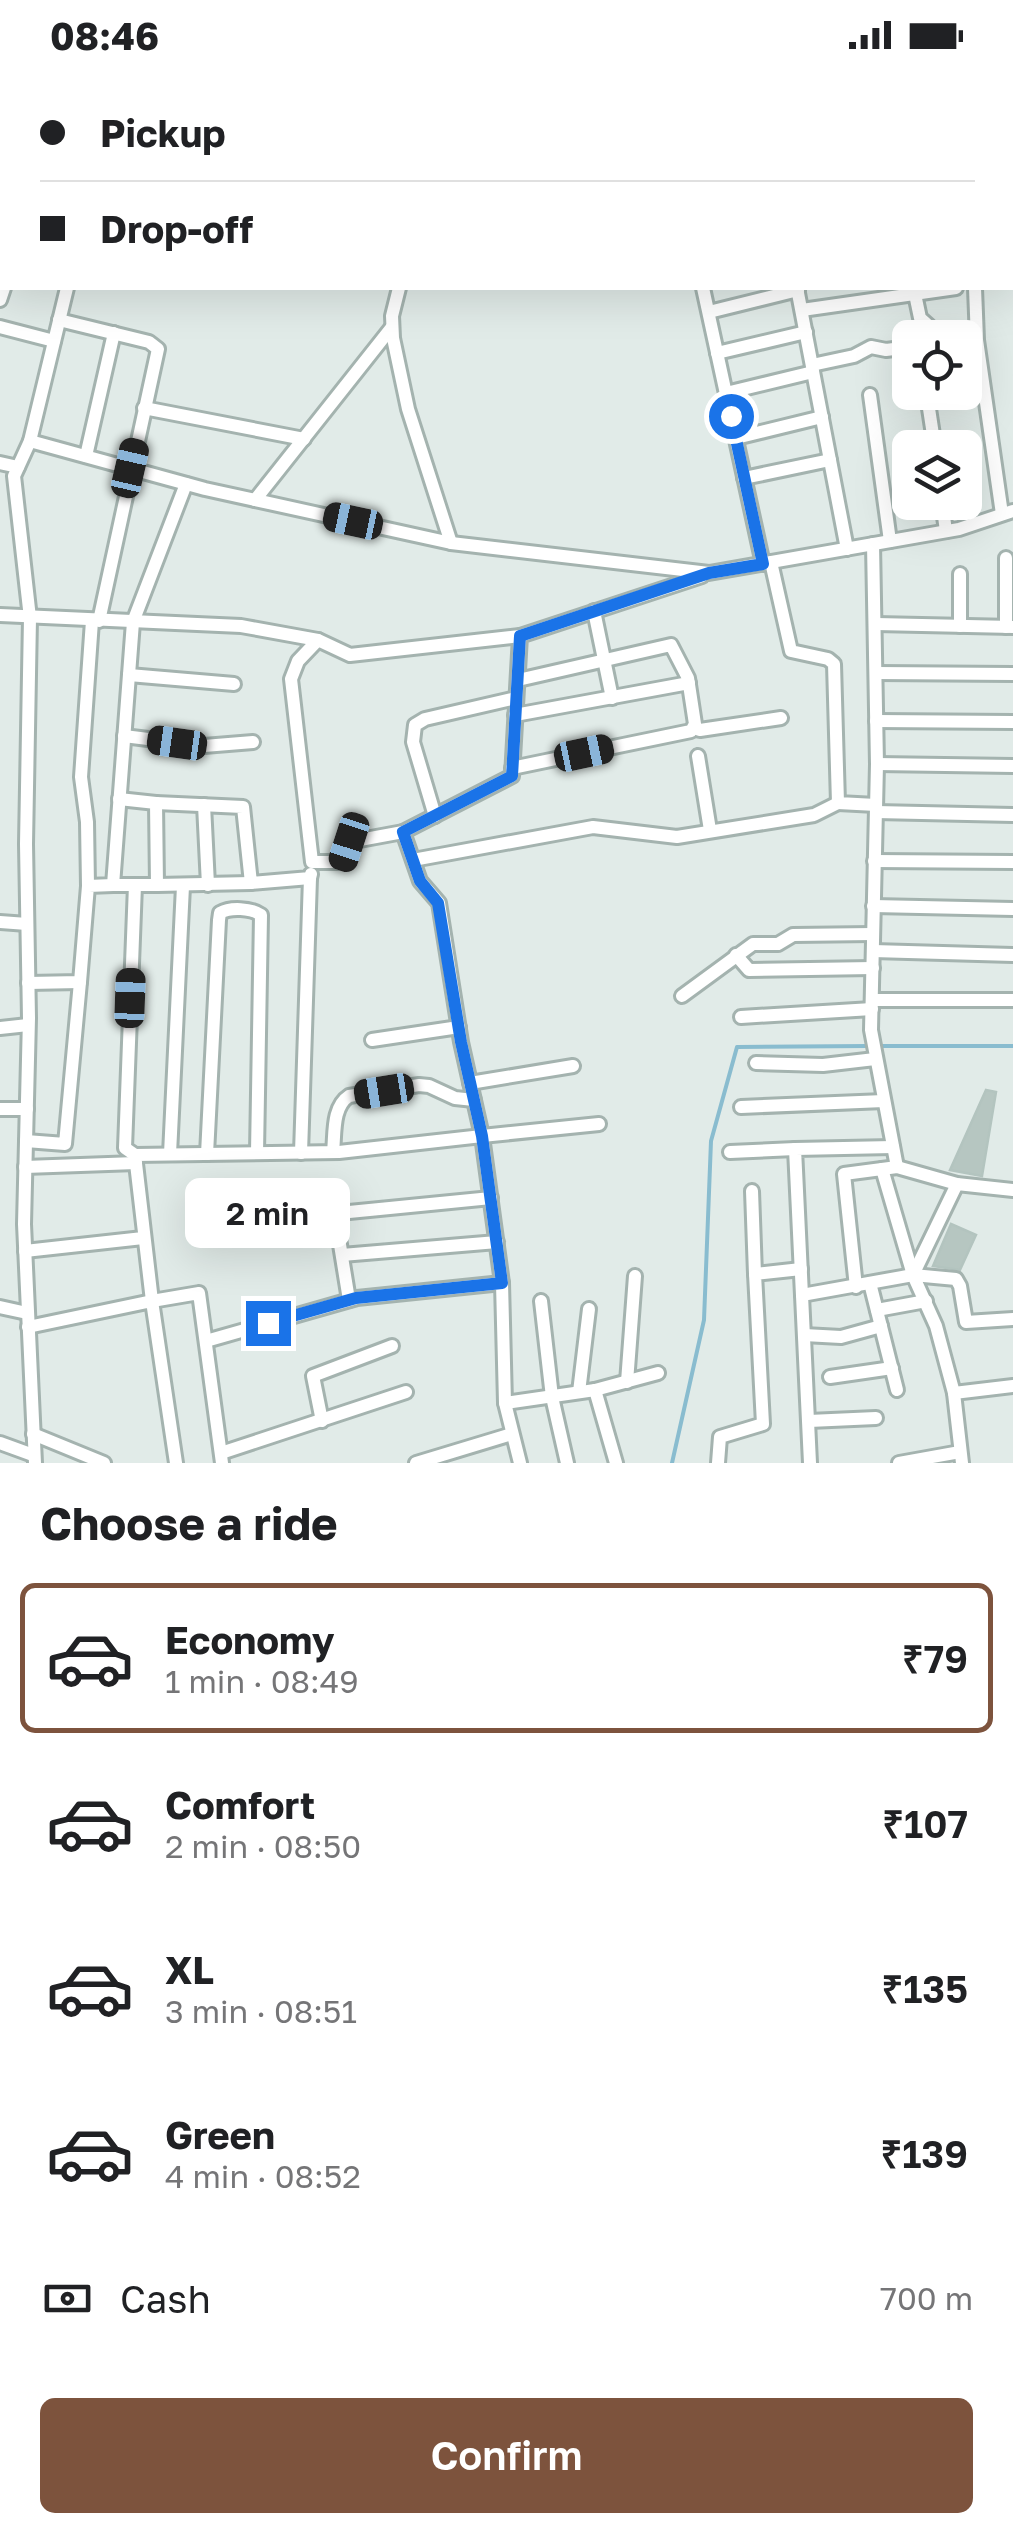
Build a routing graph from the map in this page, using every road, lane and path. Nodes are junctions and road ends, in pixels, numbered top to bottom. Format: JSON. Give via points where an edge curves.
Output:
{"nodes":[{"id":1,"x":66,"y":290,"type":"edge"},
{"id":2,"x":399,"y":290,"type":"edge"},
{"id":3,"x":704,"y":290,"type":"edge"},
{"id":4,"x":794,"y":290,"type":"edge"},
{"id":5,"x":798,"y":290,"type":"edge"},
{"id":6,"x":942,"y":290,"type":"edge"},
{"id":7,"x":975,"y":290,"type":"edge"},
{"id":8,"x":915,"y":294,"type":"junction"},
{"id":9,"x":802,"y":310,"type":"junction"},
{"id":10,"x":708,"y":312,"type":"junction"},
{"id":11,"x":59,"y":320,"type":"junction"},
{"id":12,"x":922,"y":320,"type":"edge"},
{"id":13,"x":0,"y":326,"type":"edge"},
{"id":14,"x":392,"y":327,"type":"junction"},
{"id":15,"x":806,"y":332,"type":"junction"},
{"id":16,"x":114,"y":333,"type":"junction"},
{"id":17,"x":54,"y":342,"type":"junction"},
{"id":18,"x":892,"y":349,"type":"edge"},
{"id":19,"x":718,"y":353,"type":"junction"},
{"id":20,"x":813,"y":369,"type":"junction"},
{"id":21,"x":726,"y":392,"type":"junction"},
{"id":22,"x":870,"y":395,"type":"dead end"},
{"id":23,"x":144,"y":408,"type":"junction"},
{"id":24,"x":822,"y":418,"type":"junction"},
{"id":25,"x":736,"y":438,"type":"junction"},
{"id":26,"x":304,"y":439,"type":"junction"},
{"id":27,"x":30,"y":441,"type":"junction"},
{"id":28,"x":86,"y":456,"type":"junction"},
{"id":29,"x":830,"y":460,"type":"junction"},
{"id":30,"x":0,"y":464,"type":"edge"},
{"id":31,"x":18,"y":467,"type":"junction"},
{"id":32,"x":130,"y":468,"type":"junction"},
{"id":33,"x":744,"y":478,"type":"junction"},
{"id":34,"x":186,"y":484,"type":"junction"},
{"id":35,"x":255,"y":500,"type":"junction"},
{"id":36,"x":1007,"y":513,"type":"edge"},
{"id":37,"x":944,"y":520,"type":"edge"},
{"id":38,"x":946,"y":531,"type":"junction"},
{"id":39,"x":890,"y":541,"type":"junction"},
{"id":40,"x":451,"y":543,"type":"junction"},
{"id":41,"x":873,"y":544,"type":"junction"},
{"id":42,"x":847,"y":549,"type":"junction"},
{"id":43,"x":1006,"y":558,"type":"dead end"},
{"id":44,"x":767,"y":563,"type":"junction"},
{"id":45,"x":709,"y":573,"type":"junction"},
{"id":46,"x":960,"y":574,"type":"dead end"},
{"id":47,"x":594,"y":611,"type":"junction"},
{"id":48,"x":0,"y":615,"type":"edge"},
{"id":49,"x":30,"y":618,"type":"junction"},
{"id":50,"x":95,"y":621,"type":"junction"},
{"id":51,"x":133,"y":622,"type":"junction"},
{"id":52,"x":876,"y":624,"type":"junction"},
{"id":53,"x":960,"y":626,"type":"junction"},
{"id":54,"x":1009,"y":627,"type":"edge"},
{"id":55,"x":520,"y":636,"type":"junction"},
{"id":56,"x":318,"y":640,"type":"junction"},
{"id":57,"x":604,"y":660,"type":"junction"},
{"id":58,"x":876,"y":673,"type":"junction"},
{"id":59,"x":1013,"y":674,"type":"edge"},
{"id":60,"x":129,"y":675,"type":"junction"},
{"id":61,"x":518,"y":680,"type":"junction"},
{"id":62,"x":689,"y":683,"type":"junction"},
{"id":63,"x":234,"y":684,"type":"dead end"},
{"id":64,"x":516,"y":698,"type":"junction"},
{"id":65,"x":612,"y":698,"type":"junction"},
{"id":66,"x":515,"y":716,"type":"junction"},
{"id":67,"x":781,"y":718,"type":"dead end"},
{"id":68,"x":876,"y":721,"type":"junction"},
{"id":69,"x":1013,"y":722,"type":"edge"},
{"id":70,"x":694,"y":728,"type":"junction"},
{"id":71,"x":124,"y":736,"type":"junction"},
{"id":72,"x":254,"y":742,"type":"dead end"},
{"id":73,"x":698,"y":756,"type":"dead end"},
{"id":74,"x":878,"y":764,"type":"junction"},
{"id":75,"x":1013,"y":766,"type":"edge"},
{"id":76,"x":512,"y":768,"type":"junction"},
{"id":77,"x":120,"y":799,"type":"junction"},
{"id":78,"x":156,"y":803,"type":"junction"},
{"id":79,"x":838,"y":803,"type":"junction"},
{"id":80,"x":204,"y":805,"type":"junction"},
{"id":81,"x":876,"y":808,"type":"junction"},
{"id":82,"x":1013,"y":815,"type":"edge"},
{"id":83,"x":435,"y":816,"type":"junction"},
{"id":84,"x":710,"y":830,"type":"junction"},
{"id":85,"x":403,"y":832,"type":"junction"},
{"id":86,"x":413,"y":860,"type":"junction"},
{"id":87,"x":874,"y":861,"type":"junction"},
{"id":88,"x":312,"y":862,"type":"junction"},
{"id":89,"x":1013,"y":862,"type":"edge"},
{"id":90,"x":310,"y":878,"type":"junction"},
{"id":91,"x":156,"y":884,"type":"junction"},
{"id":92,"x":251,"y":884,"type":"junction"},
{"id":93,"x":113,"y":885,"type":"junction"},
{"id":94,"x":135,"y":885,"type":"junction"},
{"id":95,"x":208,"y":885,"type":"junction"},
{"id":96,"x":88,"y":886,"type":"junction"},
{"id":97,"x":183,"y":886,"type":"junction"},
{"id":98,"x":873,"y":906,"type":"junction"},
{"id":99,"x":1013,"y":909,"type":"edge"},
{"id":100,"x":0,"y":922,"type":"edge"},
{"id":101,"x":28,"y":924,"type":"junction"},
{"id":102,"x":873,"y":934,"type":"junction"},
{"id":103,"x":873,"y":951,"type":"junction"},
{"id":104,"x":736,"y":956,"type":"junction"},
{"id":105,"x":1013,"y":956,"type":"edge"},
{"id":106,"x":873,"y":968,"type":"junction"},
{"id":107,"x":80,"y":982,"type":"junction"},
{"id":108,"x":28,"y":984,"type":"junction"},
{"id":109,"x":682,"y":996,"type":"dead end"},
{"id":110,"x":1013,"y":1000,"type":"edge"},
{"id":111,"x":872,"y":1004,"type":"junction"},
{"id":112,"x":741,"y":1016,"type":"dead end"},
{"id":113,"x":28,"y":1025,"type":"junction"},
{"id":114,"x":459,"y":1027,"type":"junction"},
{"id":115,"x":0,"y":1028,"type":"edge"},
{"id":116,"x":372,"y":1040,"type":"dead end"},
{"id":117,"x":874,"y":1055,"type":"junction"},
{"id":118,"x":756,"y":1063,"type":"dead end"},
{"id":119,"x":572,"y":1066,"type":"dead end"},
{"id":120,"x":470,"y":1083,"type":"junction"},
{"id":121,"x":474,"y":1100,"type":"junction"},
{"id":122,"x":884,"y":1101,"type":"junction"},
{"id":123,"x":741,"y":1107,"type":"dead end"},
{"id":124,"x":0,"y":1109,"type":"edge"},
{"id":125,"x":26,"y":1109,"type":"junction"},
{"id":126,"x":600,"y":1124,"type":"dead end"},
{"id":127,"x":482,"y":1136,"type":"junction"},
{"id":128,"x":26,"y":1142,"type":"junction"},
{"id":129,"x":893,"y":1147,"type":"junction"},
{"id":130,"x":795,"y":1150,"type":"junction"},
{"id":131,"x":333,"y":1152,"type":"junction"},
{"id":132,"x":730,"y":1152,"type":"dead end"},
{"id":133,"x":258,"y":1153,"type":"junction"},
{"id":134,"x":302,"y":1153,"type":"junction"},
{"id":135,"x":170,"y":1154,"type":"junction"},
{"id":136,"x":206,"y":1154,"type":"junction"},
{"id":137,"x":135,"y":1159,"type":"junction"},
{"id":138,"x":25,"y":1167,"type":"junction"},
{"id":139,"x":897,"y":1167,"type":"junction"},
{"id":140,"x":882,"y":1168,"type":"junction"},
{"id":141,"x":956,"y":1184,"type":"junction"},
{"id":142,"x":1013,"y":1190,"type":"edge"},
{"id":143,"x":752,"y":1191,"type":"dead end"},
{"id":144,"x":490,"y":1198,"type":"junction"},
{"id":145,"x":143,"y":1238,"type":"junction"},
{"id":146,"x":497,"y":1242,"type":"junction"},
{"id":147,"x":24,"y":1251,"type":"junction"},
{"id":148,"x":342,"y":1255,"type":"junction"},
{"id":149,"x":801,"y":1269,"type":"junction"},
{"id":150,"x":755,"y":1274,"type":"junction"},
{"id":151,"x":913,"y":1275,"type":"junction"},
{"id":152,"x":635,"y":1276,"type":"dead end"},
{"id":153,"x":502,"y":1283,"type":"junction"},
{"id":154,"x":863,"y":1285,"type":"junction"},
{"id":155,"x":802,"y":1295,"type":"junction"},
{"id":156,"x":349,"y":1300,"type":"junction"},
{"id":157,"x":541,"y":1300,"type":"dead end"},
{"id":158,"x":926,"y":1300,"type":"junction"},
{"id":159,"x":152,"y":1301,"type":"junction"},
{"id":160,"x":0,"y":1307,"type":"edge"},
{"id":161,"x":589,"y":1309,"type":"dead end"},
{"id":162,"x":877,"y":1310,"type":"junction"},
{"id":163,"x":1013,"y":1319,"type":"edge"},
{"id":164,"x":27,"y":1320,"type":"junction"},
{"id":165,"x":881,"y":1326,"type":"junction"},
{"id":166,"x":804,"y":1335,"type":"junction"},
{"id":167,"x":206,"y":1342,"type":"junction"},
{"id":168,"x":392,"y":1346,"type":"dead end"},
{"id":169,"x":892,"y":1368,"type":"junction"},
{"id":170,"x":658,"y":1373,"type":"dead end"},
{"id":171,"x":830,"y":1377,"type":"dead end"},
{"id":172,"x":627,"y":1382,"type":"junction"},
{"id":173,"x":1013,"y":1386,"type":"edge"},
{"id":174,"x":595,"y":1390,"type":"junction"},
{"id":175,"x":898,"y":1390,"type":"dead end"},
{"id":176,"x":406,"y":1392,"type":"dead end"},
{"id":177,"x":579,"y":1392,"type":"junction"},
{"id":178,"x":954,"y":1393,"type":"junction"},
{"id":179,"x":552,"y":1397,"type":"junction"},
{"id":180,"x":504,"y":1403,"type":"junction"},
{"id":181,"x":876,"y":1418,"type":"dead end"},
{"id":182,"x":322,"y":1421,"type":"junction"},
{"id":183,"x":809,"y":1422,"type":"junction"},
{"id":184,"x":33,"y":1434,"type":"junction"},
{"id":185,"x":512,"y":1434,"type":"junction"},
{"id":186,"x":0,"y":1443,"type":"edge"},
{"id":187,"x":222,"y":1458,"type":"edge"},
{"id":188,"x":961,"y":1458,"type":"edge"},
{"id":189,"x":34,"y":1459,"type":"edge"},
{"id":190,"x":104,"y":1463,"type":"edge"},
{"id":191,"x":176,"y":1463,"type":"edge"},
{"id":192,"x":416,"y":1463,"type":"edge"},
{"id":193,"x":520,"y":1463,"type":"edge"},
{"id":194,"x":567,"y":1463,"type":"edge"},
{"id":195,"x":616,"y":1463,"type":"edge"},
{"id":196,"x":718,"y":1463,"type":"edge"},
{"id":197,"x":810,"y":1463,"type":"edge"},
{"id":198,"x":899,"y":1463,"type":"edge"}],
"edges":[{"from":1,"to":11,"type":"street"},
{"from":2,"to":14,"type":"street"},
{"from":3,"to":10,"type":"street"},
{"from":4,"to":10,"type":"street"},
{"from":5,"to":9,"type":"street"},
{"from":6,"to":8,"type":"street"},
{"from":7,"to":36,"type":"street","via":[[977,340]]},
{"from":8,"to":9,"type":"street"},
{"from":8,"to":12,"type":"street"},
{"from":9,"to":15,"type":"street"},
{"from":10,"to":19,"type":"street"},
{"from":11,"to":16,"type":"street"},
{"from":11,"to":17,"type":"street"},
{"from":13,"to":17,"type":"street"},
{"from":14,"to":26,"type":"street"},
{"from":14,"to":40,"type":"street","via":[[408,409]]},
{"from":15,"to":19,"type":"street"},
{"from":15,"to":20,"type":"street"},
{"from":16,"to":23,"type":"street","via":[[158,349]]},
{"from":16,"to":28,"type":"street"},
{"from":17,"to":27,"type":"street"},
{"from":18,"to":20,"type":"street","via":[[871,346]]},
{"from":19,"to":21,"type":"street"},
{"from":20,"to":21,"type":"street"},
{"from":20,"to":24,"type":"street"},
{"from":21,"to":25,"type":"street"},
{"from":22,"to":39,"type":"street"},
{"from":23,"to":26,"type":"street"},
{"from":23,"to":32,"type":"street"},
{"from":24,"to":25,"type":"street"},
{"from":24,"to":29,"type":"street"},
{"from":25,"to":33,"type":"street"},
{"from":26,"to":35,"type":"street"},
{"from":27,"to":28,"type":"street"},
{"from":27,"to":31,"type":"street"},
{"from":28,"to":32,"type":"street"},
{"from":29,"to":33,"type":"street"},
{"from":29,"to":42,"type":"street"},
{"from":30,"to":31,"type":"street"},
{"from":31,"to":49,"type":"street"},
{"from":32,"to":34,"type":"street"},
{"from":32,"to":50,"type":"street"},
{"from":33,"to":44,"type":"street"},
{"from":34,"to":35,"type":"street"},
{"from":34,"to":51,"type":"street"},
{"from":35,"to":40,"type":"street"},
{"from":36,"to":38,"type":"street"},
{"from":37,"to":38,"type":"street"},
{"from":38,"to":39,"type":"street"},
{"from":39,"to":41,"type":"street"},
{"from":40,"to":45,"type":"street"},
{"from":41,"to":42,"type":"street"},
{"from":41,"to":52,"type":"street"},
{"from":42,"to":44,"type":"street"},
{"from":43,"to":54,"type":"street"},
{"from":44,"to":45,"type":"street"},
{"from":44,"to":79,"type":"street","via":[[790,651],[834,664]]},
{"from":45,"to":47,"type":"street"},
{"from":46,"to":53,"type":"street"},
{"from":47,"to":55,"type":"street"},
{"from":47,"to":57,"type":"street"},
{"from":48,"to":49,"type":"street"},
{"from":49,"to":50,"type":"street"},
{"from":49,"to":101,"type":"street"},
{"from":50,"to":51,"type":"street"},
{"from":50,"to":96,"type":"street","via":[[81,777]]},
{"from":51,"to":56,"type":"street","via":[[241,626]]},
{"from":51,"to":60,"type":"street"},
{"from":52,"to":53,"type":"street"},
{"from":52,"to":58,"type":"street"},
{"from":53,"to":54,"type":"street"},
{"from":55,"to":56,"type":"street","via":[[350,655]]},
{"from":55,"to":61,"type":"street"},
{"from":56,"to":88,"type":"street","via":[[291,678]]},
{"from":57,"to":61,"type":"street"},
{"from":57,"to":62,"type":"street","via":[[672,645]]},
{"from":57,"to":65,"type":"street"},
{"from":58,"to":59,"type":"street"},
{"from":58,"to":68,"type":"street"},
{"from":60,"to":63,"type":"street"},
{"from":60,"to":71,"type":"street"},
{"from":61,"to":64,"type":"street"},
{"from":62,"to":65,"type":"street"},
{"from":62,"to":70,"type":"street"},
{"from":64,"to":66,"type":"street"},
{"from":64,"to":83,"type":"street","via":[[415,725],[413,742]]},
{"from":65,"to":66,"type":"street"},
{"from":66,"to":76,"type":"street"},
{"from":67,"to":70,"type":"street"},
{"from":68,"to":69,"type":"street"},
{"from":68,"to":74,"type":"street"},
{"from":70,"to":76,"type":"street"},
{"from":71,"to":72,"type":"street","via":[[204,746]]},
{"from":71,"to":77,"type":"street"},
{"from":73,"to":84,"type":"street"},
{"from":74,"to":75,"type":"street"},
{"from":74,"to":81,"type":"street"},
{"from":76,"to":83,"type":"street","via":[[512,776]]},
{"from":77,"to":78,"type":"street"},
{"from":77,"to":93,"type":"street"},
{"from":78,"to":80,"type":"street"},
{"from":78,"to":91,"type":"street"},
{"from":79,"to":81,"type":"street"},
{"from":79,"to":84,"type":"street","via":[[814,815]]},
{"from":80,"to":92,"type":"street","via":[[242,808]]},
{"from":80,"to":95,"type":"street"},
{"from":81,"to":82,"type":"street"},
{"from":81,"to":87,"type":"street"},
{"from":83,"to":85,"type":"street"},
{"from":84,"to":86,"type":"street","via":[[670,837],[594,827]]},
{"from":85,"to":86,"type":"street"},
{"from":85,"to":88,"type":"street","via":[[349,842],[342,862]]},
{"from":86,"to":114,"type":"street","via":[[438,903]]},
{"from":87,"to":89,"type":"street"},
{"from":87,"to":98,"type":"street"},
{"from":88,"to":90,"type":"street"},
{"from":90,"to":92,"type":"street"},
{"from":90,"to":134,"type":"street"},
{"from":91,"to":94,"type":"street"},
{"from":91,"to":97,"type":"street"},
{"from":92,"to":95,"type":"street"},
{"from":93,"to":94,"type":"street"},
{"from":93,"to":96,"type":"street"},
{"from":94,"to":137,"type":"street","via":[[125,1148]]},
{"from":95,"to":97,"type":"street"},
{"from":96,"to":107,"type":"street"},
{"from":97,"to":135,"type":"street"},
{"from":98,"to":99,"type":"street"},
{"from":98,"to":102,"type":"street"},
{"from":100,"to":101,"type":"street"},
{"from":101,"to":108,"type":"street"},
{"from":102,"to":103,"type":"street"},
{"from":102,"to":104,"type":"street","via":[[793,935],[778,944],[752,944]]},
{"from":103,"to":105,"type":"street"},
{"from":103,"to":106,"type":"street"},
{"from":104,"to":106,"type":"street","via":[[748,970]]},
{"from":104,"to":109,"type":"street"},
{"from":106,"to":111,"type":"street"},
{"from":107,"to":108,"type":"street"},
{"from":107,"to":128,"type":"street","via":[[65,1144]]},
{"from":108,"to":113,"type":"street"},
{"from":110,"to":111,"type":"street"},
{"from":111,"to":112,"type":"street"},
{"from":111,"to":117,"type":"street"},
{"from":113,"to":115,"type":"street"},
{"from":113,"to":125,"type":"street"},
{"from":114,"to":116,"type":"street"},
{"from":114,"to":120,"type":"street"},
{"from":117,"to":118,"type":"street","via":[[818,1065]]},
{"from":117,"to":122,"type":"street"},
{"from":119,"to":120,"type":"street"},
{"from":120,"to":121,"type":"street"},
{"from":121,"to":127,"type":"street"},
{"from":121,"to":131,"type":"street","via":[[429,1086],[349,1096],[338,1108]]},
{"from":122,"to":123,"type":"street"},
{"from":122,"to":129,"type":"street"},
{"from":124,"to":125,"type":"street"},
{"from":125,"to":128,"type":"street"},
{"from":126,"to":127,"type":"street"},
{"from":127,"to":131,"type":"street"},
{"from":127,"to":144,"type":"street"},
{"from":128,"to":138,"type":"street"},
{"from":129,"to":130,"type":"street"},
{"from":129,"to":139,"type":"street"},
{"from":130,"to":132,"type":"street"},
{"from":130,"to":149,"type":"street"},
{"from":131,"to":134,"type":"street"},
{"from":133,"to":134,"type":"street"},
{"from":133,"to":136,"type":"street"},
{"from":133,"to":136,"type":"street","via":[[261,915],[226,909],[220,913]]},
{"from":135,"to":136,"type":"street"},
{"from":135,"to":137,"type":"street"},
{"from":137,"to":138,"type":"street"},
{"from":137,"to":145,"type":"street"},
{"from":138,"to":147,"type":"street"},
{"from":139,"to":140,"type":"street"},
{"from":139,"to":141,"type":"street"},
{"from":140,"to":151,"type":"street"},
{"from":140,"to":154,"type":"street","via":[[842,1178]]},
{"from":141,"to":142,"type":"street"},
{"from":141,"to":151,"type":"street"},
{"from":143,"to":150,"type":"street"},
{"from":144,"to":146,"type":"street"},
{"from":144,"to":148,"type":"street","via":[[339,1213]]},
{"from":145,"to":147,"type":"street"},
{"from":145,"to":159,"type":"street"},
{"from":146,"to":148,"type":"street"},
{"from":146,"to":153,"type":"street"},
{"from":147,"to":164,"type":"street"},
{"from":148,"to":156,"type":"street"},
{"from":149,"to":150,"type":"street"},
{"from":149,"to":155,"type":"street"},
{"from":150,"to":196,"type":"street","via":[[764,1424],[720,1437]]},
{"from":151,"to":154,"type":"street"},
{"from":151,"to":158,"type":"street"},
{"from":151,"to":163,"type":"street","via":[[956,1279],[966,1322]]},
{"from":152,"to":172,"type":"street"},
{"from":153,"to":156,"type":"street"},
{"from":153,"to":180,"type":"street"},
{"from":154,"to":155,"type":"street"},
{"from":154,"to":162,"type":"street"},
{"from":155,"to":166,"type":"street"},
{"from":156,"to":167,"type":"street"},
{"from":157,"to":179,"type":"street"},
{"from":158,"to":162,"type":"street"},
{"from":158,"to":178,"type":"street"},
{"from":159,"to":164,"type":"street"},
{"from":159,"to":167,"type":"street","via":[[199,1293]]},
{"from":159,"to":191,"type":"street"},
{"from":160,"to":164,"type":"street"},
{"from":161,"to":177,"type":"street"},
{"from":162,"to":165,"type":"street"},
{"from":164,"to":184,"type":"street"},
{"from":165,"to":166,"type":"street","via":[[841,1337]]},
{"from":165,"to":169,"type":"street"},
{"from":166,"to":183,"type":"street"},
{"from":167,"to":187,"type":"street"},
{"from":168,"to":182,"type":"street","via":[[314,1376]]},
{"from":169,"to":171,"type":"street"},
{"from":169,"to":175,"type":"street"},
{"from":170,"to":172,"type":"street"},
{"from":172,"to":174,"type":"street"},
{"from":173,"to":178,"type":"street"},
{"from":174,"to":177,"type":"street"},
{"from":174,"to":195,"type":"street"},
{"from":176,"to":182,"type":"street"},
{"from":177,"to":179,"type":"street"},
{"from":178,"to":188,"type":"street"},
{"from":179,"to":180,"type":"street"},
{"from":179,"to":194,"type":"street"},
{"from":180,"to":185,"type":"street"},
{"from":181,"to":183,"type":"street"},
{"from":182,"to":187,"type":"street"},
{"from":183,"to":197,"type":"street"},
{"from":184,"to":189,"type":"street"},
{"from":184,"to":190,"type":"street"},
{"from":185,"to":192,"type":"street"},
{"from":185,"to":193,"type":"street"},
{"from":186,"to":189,"type":"street"},
{"from":188,"to":198,"type":"street"}]}
